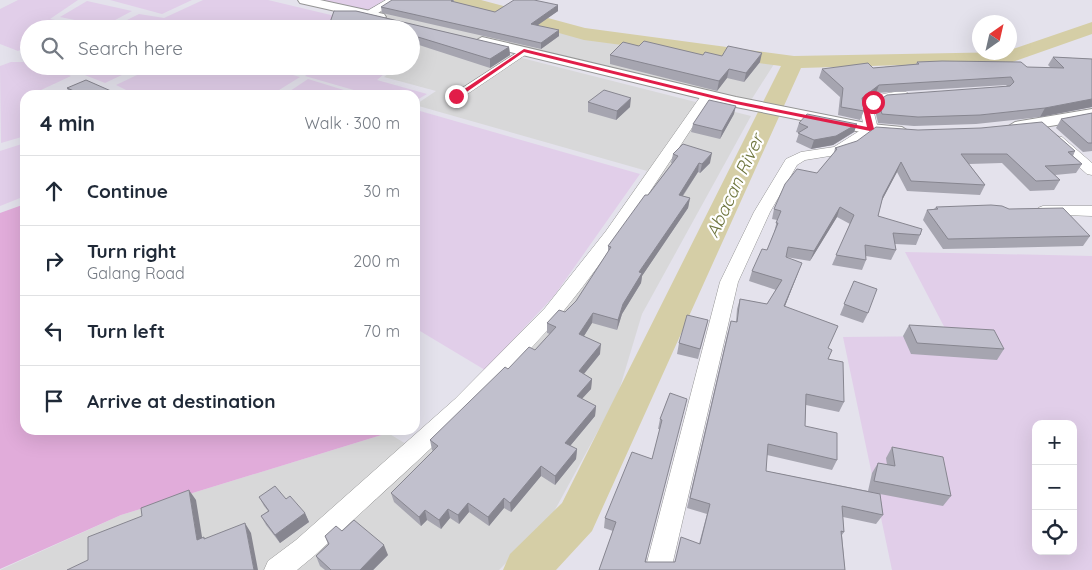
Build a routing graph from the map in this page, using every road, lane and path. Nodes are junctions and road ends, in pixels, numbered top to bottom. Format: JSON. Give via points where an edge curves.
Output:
{"nodes":[{"id":1,"x":304,"y":0,"type":"edge"},
{"id":2,"x":393,"y":0,"type":"edge"},
{"id":3,"x":368,"y":15,"type":"junction"},
{"id":4,"x":390,"y":20,"type":"edge"},
{"id":5,"x":467,"y":37,"type":"edge"},
{"id":6,"x":524,"y":50,"type":"junction"},
{"id":7,"x":919,"y":95,"type":"edge"},
{"id":8,"x":456,"y":96,"type":"dead end"},
{"id":9,"x":707,"y":96,"type":"junction"},
{"id":10,"x":1092,"y":114,"type":"edge"},
{"id":11,"x":1040,"y":124,"type":"junction"},
{"id":12,"x":1003,"y":128,"type":"edge"},
{"id":13,"x":870,"y":129,"type":"junction"},
{"id":14,"x":914,"y":133,"type":"edge"},
{"id":15,"x":1092,"y":171,"type":"edge"},
{"id":16,"x":1028,"y":211,"type":"edge"},
{"id":17,"x":1092,"y":211,"type":"edge"},
{"id":18,"x":277,"y":570,"type":"edge"},
{"id":19,"x":658,"y":570,"type":"edge"}],
"edges":[{"from":1,"to":3,"type":"street"},
{"from":2,"to":3,"type":"street"},
{"from":3,"to":4,"type":"street"},
{"from":5,"to":6,"type":"street"},
{"from":6,"to":8,"type":"street"},
{"from":6,"to":9,"type":"street"},
{"from":7,"to":13,"type":"street","via":[[892,96],[873,102],[866,108]]},
{"from":9,"to":13,"type":"street"},
{"from":9,"to":18,"type":"street","via":[[592,261],[527,340],[490,380]]},
{"from":10,"to":11,"type":"street"},
{"from":11,"to":12,"type":"street"},
{"from":11,"to":15,"type":"street"},
{"from":13,"to":14,"type":"street"},
{"from":13,"to":19,"type":"street","via":[[837,151],[800,156],[791,162],[762,212],[729,282]]},
{"from":16,"to":17,"type":"street"}]}
